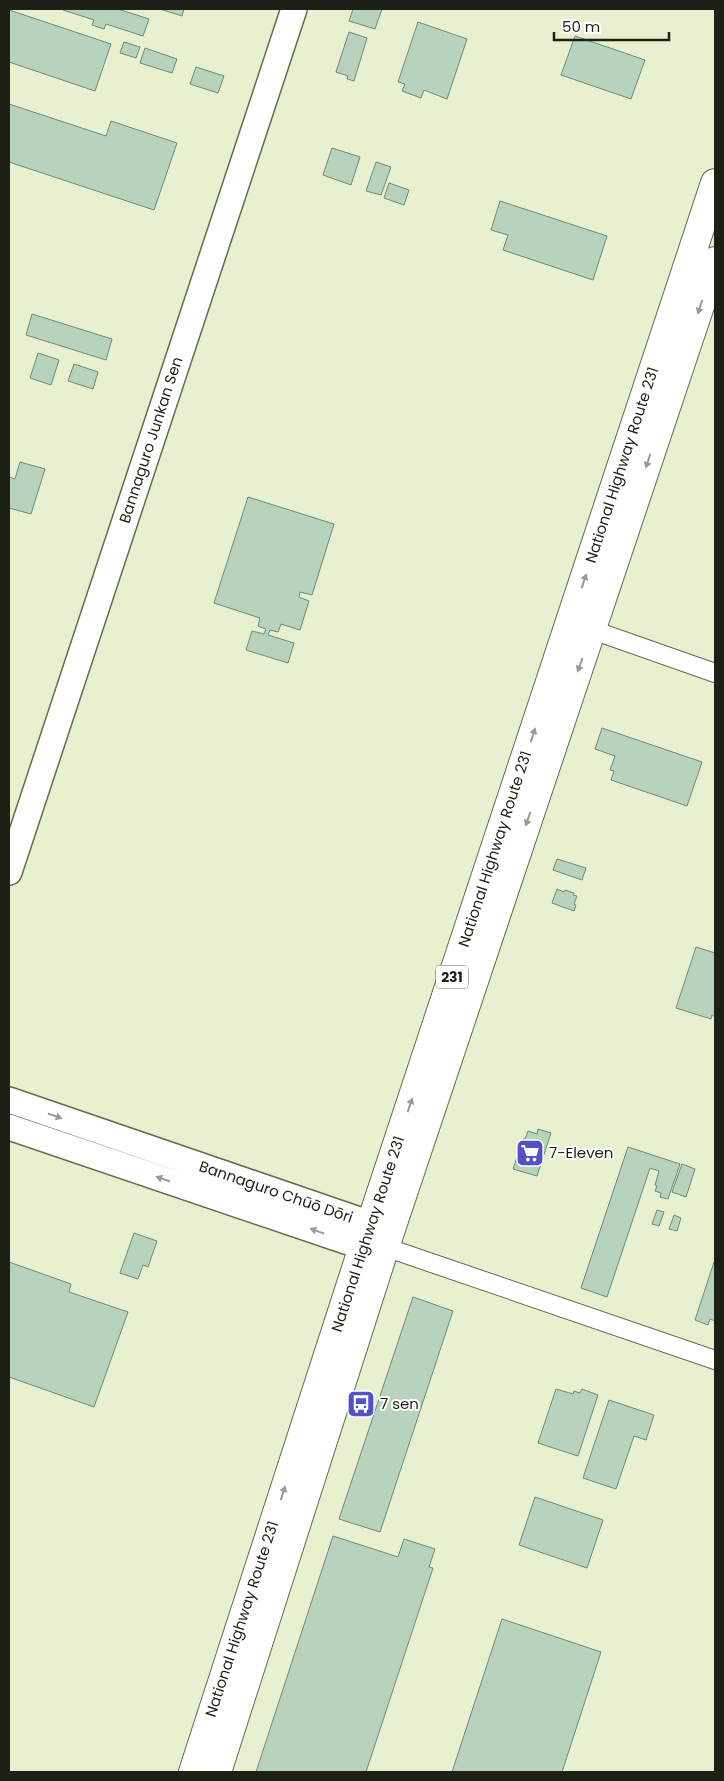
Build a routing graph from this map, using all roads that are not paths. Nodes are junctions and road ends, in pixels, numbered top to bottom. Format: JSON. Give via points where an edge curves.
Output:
{"nodes":[{"id":1,"x":294,"y":9,"type":"edge"},
{"id":2,"x":715,"y":183,"type":"edge"},
{"id":3,"x":715,"y":261,"type":"edge"},
{"id":4,"x":581,"y":626,"type":"junction"},
{"id":5,"x":715,"y":673,"type":"edge"},
{"id":6,"x":9,"y":872,"type":"edge"},
{"id":7,"x":9,"y":1100,"type":"edge"},
{"id":8,"x":9,"y":1127,"type":"edge"},
{"id":9,"x":373,"y":1239,"type":"junction"},
{"id":10,"x":715,"y":1360,"type":"edge"},
{"id":11,"x":193,"y":1772,"type":"edge"},
{"id":12,"x":217,"y":1772,"type":"edge"}],
"edges":[{"from":1,"to":6,"type":"street","name":"Bannaguro Junkan Sen"},
{"from":4,"to":2,"type":"highway","name":"National Highway Route 231","number":"231","one_way":true},
{"from":3,"to":4,"type":"highway","name":"National Highway Route 231","number":"231","one_way":true},
{"from":4,"to":5,"type":"street"},
{"from":4,"to":9,"type":"highway","name":"National Highway Route 231","number":"231"},
{"from":7,"to":9,"type":"street","name":"Bannaguro Chūō Dōri","one_way":true},
{"from":9,"to":8,"type":"street","name":"Bannaguro Chūō Dōri","one_way":true},
{"from":9,"to":10,"type":"street"},
{"from":11,"to":9,"type":"highway","name":"National Highway Route 231","number":"231","one_way":true},
{"from":9,"to":12,"type":"highway","name":"National Highway Route 231","number":"231"}]}
